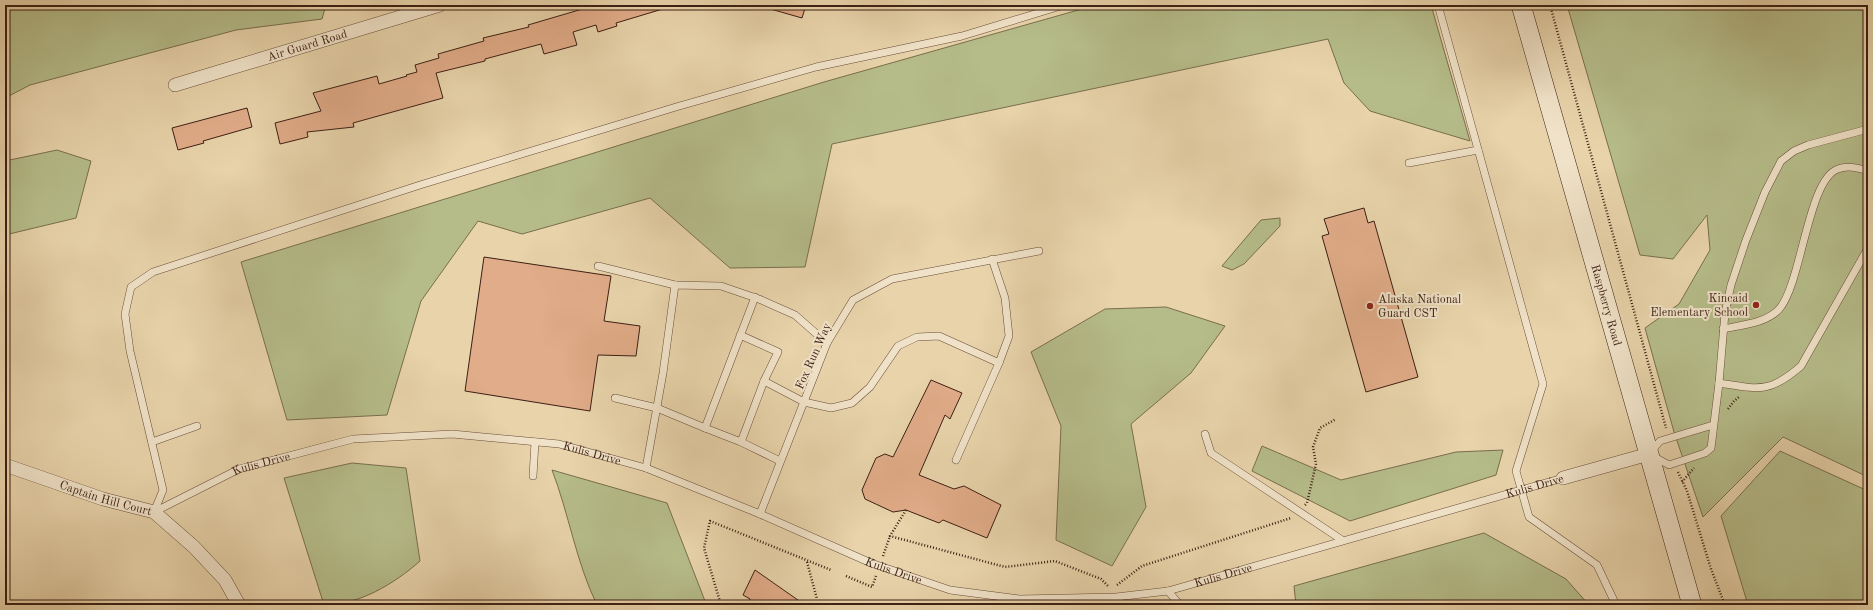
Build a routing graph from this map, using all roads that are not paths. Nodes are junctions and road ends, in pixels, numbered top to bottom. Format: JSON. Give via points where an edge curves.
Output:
{"nodes":[{"id":1,"x":440,"y":5,"type":"edge"},
{"id":2,"x":1064,"y":5,"type":"edge"},
{"id":3,"x":1438,"y":5,"type":"edge"},
{"id":4,"x":1521,"y":5,"type":"edge"},
{"id":5,"x":175,"y":85,"type":"dead end"},
{"id":6,"x":1868,"y":129,"type":"edge"},
{"id":7,"x":1478,"y":150,"type":"junction"},
{"id":8,"x":1409,"y":163,"type":"dead end"},
{"id":9,"x":1868,"y":171,"type":"edge"},
{"id":10,"x":1868,"y":248,"type":"edge"},
{"id":11,"x":1039,"y":251,"type":"dead end"},
{"id":12,"x":992,"y":259,"type":"junction"},
{"id":13,"x":598,"y":266,"type":"dead end"},
{"id":14,"x":675,"y":285,"type":"junction"},
{"id":15,"x":755,"y":297,"type":"junction"},
{"id":16,"x":1724,"y":329,"type":"junction"},
{"id":17,"x":740,"y":335,"type":"junction"},
{"id":18,"x":827,"y":344,"type":"junction"},
{"id":19,"x":999,"y":362,"type":"junction"},
{"id":20,"x":764,"y":381,"type":"junction"},
{"id":21,"x":1719,"y":383,"type":"junction"},
{"id":22,"x":615,"y":398,"type":"dead end"},
{"id":23,"x":804,"y":402,"type":"junction"},
{"id":24,"x":657,"y":408,"type":"junction"},
{"id":25,"x":1713,"y":425,"type":"junction"},
{"id":26,"x":197,"y":426,"type":"dead end"},
{"id":27,"x":705,"y":428,"type":"junction"},
{"id":28,"x":1205,"y":434,"type":"dead end"},
{"id":29,"x":152,"y":442,"type":"junction"},
{"id":30,"x":535,"y":442,"type":"junction"},
{"id":31,"x":741,"y":442,"type":"junction"},
{"id":32,"x":1649,"y":454,"type":"junction"},
{"id":33,"x":956,"y":460,"type":"dead end"},
{"id":34,"x":780,"y":461,"type":"junction"},
{"id":35,"x":5,"y":465,"type":"edge"},
{"id":36,"x":646,"y":468,"type":"junction"},
{"id":37,"x":533,"y":476,"type":"dead end"},
{"id":38,"x":1563,"y":478,"type":"joint"},
{"id":39,"x":1521,"y":490,"type":"junction"},
{"id":40,"x":154,"y":512,"type":"junction"},
{"id":41,"x":760,"y":514,"type":"junction"},
{"id":42,"x":1342,"y":540,"type":"junction"},
{"id":43,"x":1168,"y":591,"type":"junction"},
{"id":44,"x":1120,"y":597,"type":"junction"},
{"id":45,"x":1018,"y":602,"type":"edge"},
{"id":46,"x":239,"y":605,"type":"edge"},
{"id":47,"x":1122,"y":605,"type":"edge"},
{"id":48,"x":1180,"y":605,"type":"edge"},
{"id":49,"x":1616,"y":605,"type":"edge"},
{"id":50,"x":1692,"y":605,"type":"edge"}],
"edges":[{"from":1,"to":5,"type":"street","name":"Air Guard Road"},
{"from":2,"to":29,"type":"lane","via":[[962,36],[816,67],[676,106],[420,185],[153,272],[131,287],[125,314],[130,350]]},
{"from":3,"to":7,"type":"lane"},
{"from":4,"to":32,"type":"main road","name":"Raspberry Road"},
{"from":6,"to":16,"type":"lane","via":[[1808,145],[1781,160],[1746,240],[1731,285]]},
{"from":7,"to":8,"type":"lane"},
{"from":7,"to":39,"type":"lane","via":[[1543,384],[1516,471]]},
{"from":9,"to":16,"type":"lane","via":[[1856,168],[1837,169],[1824,181],[1812,211],[1789,294],[1779,309],[1768,317]]},
{"from":10,"to":21,"type":"lane","via":[[1801,366],[1785,380],[1772,386],[1755,388]]},
{"from":11,"to":12,"type":"lane","name":"Fox Run Way"},
{"from":12,"to":18,"type":"lane","name":"Fox Run Way","via":[[892,279],[853,300]]},
{"from":12,"to":19,"type":"lane","via":[[1004,298],[1010,336]]},
{"from":13,"to":14,"type":"lane"},
{"from":14,"to":15,"type":"lane","via":[[721,286]]},
{"from":14,"to":24,"type":"lane"},
{"from":15,"to":17,"type":"lane"},
{"from":15,"to":18,"type":"lane","via":[[795,315]]},
{"from":16,"to":21,"type":"lane"},
{"from":17,"to":20,"type":"lane","via":[[778,352]]},
{"from":17,"to":27,"type":"lane"},
{"from":18,"to":23,"type":"lane","name":"Fox Run Way"},
{"from":19,"to":23,"type":"lane","via":[[939,336],[917,337],[898,346],[870,388],[852,403],[831,408]]},
{"from":19,"to":33,"type":"lane"},
{"from":20,"to":23,"type":"lane"},
{"from":20,"to":31,"type":"lane"},
{"from":21,"to":25,"type":"lane"},
{"from":22,"to":24,"type":"lane"},
{"from":23,"to":34,"type":"lane","name":"Fox Run Way"},
{"from":24,"to":27,"type":"lane"},
{"from":24,"to":36,"type":"lane"},
{"from":25,"to":32,"type":"lane","via":[[1660,440]]},
{"from":25,"to":32,"type":"lane","via":[[1711,448],[1705,453],[1668,465]]},
{"from":26,"to":29,"type":"lane"},
{"from":27,"to":31,"type":"lane"},
{"from":28,"to":42,"type":"lane","via":[[1211,453]]},
{"from":29,"to":40,"type":"lane","via":[[163,490]]},
{"from":30,"to":36,"type":"lane","name":"Kulis Drive","via":[[560,444]]},
{"from":30,"to":37,"type":"lane"},
{"from":30,"to":40,"type":"lane","name":"Kulis Drive","via":[[452,434],[353,439],[239,469]]},
{"from":31,"to":34,"type":"lane"},
{"from":32,"to":38,"type":"street","name":"Kulis Drive"},
{"from":32,"to":50,"type":"main road","name":"Raspberry Road"},
{"from":34,"to":41,"type":"lane","name":"Fox Run Way"},
{"from":35,"to":40,"type":"street","name":"Captain Hill Court"},
{"from":36,"to":41,"type":"lane","name":"Kulis Drive"},
{"from":38,"to":39,"type":"lane","name":"Kulis Drive"},
{"from":39,"to":42,"type":"lane","name":"Kulis Drive"},
{"from":39,"to":49,"type":"lane","via":[[1529,517],[1597,565]]},
{"from":40,"to":46,"type":"street","name":"Captain Hill Court","via":[[194,547],[225,580]]},
{"from":41,"to":45,"type":"lane","name":"Kulis Drive","via":[[871,563],[950,590]]},
{"from":42,"to":43,"type":"lane","name":"Kulis Drive"},
{"from":43,"to":44,"type":"lane","name":"Kulis Drive"},
{"from":43,"to":48,"type":"lane"},
{"from":44,"to":45,"type":"lane","name":"Kulis Drive"},
{"from":44,"to":47,"type":"lane"}]}
